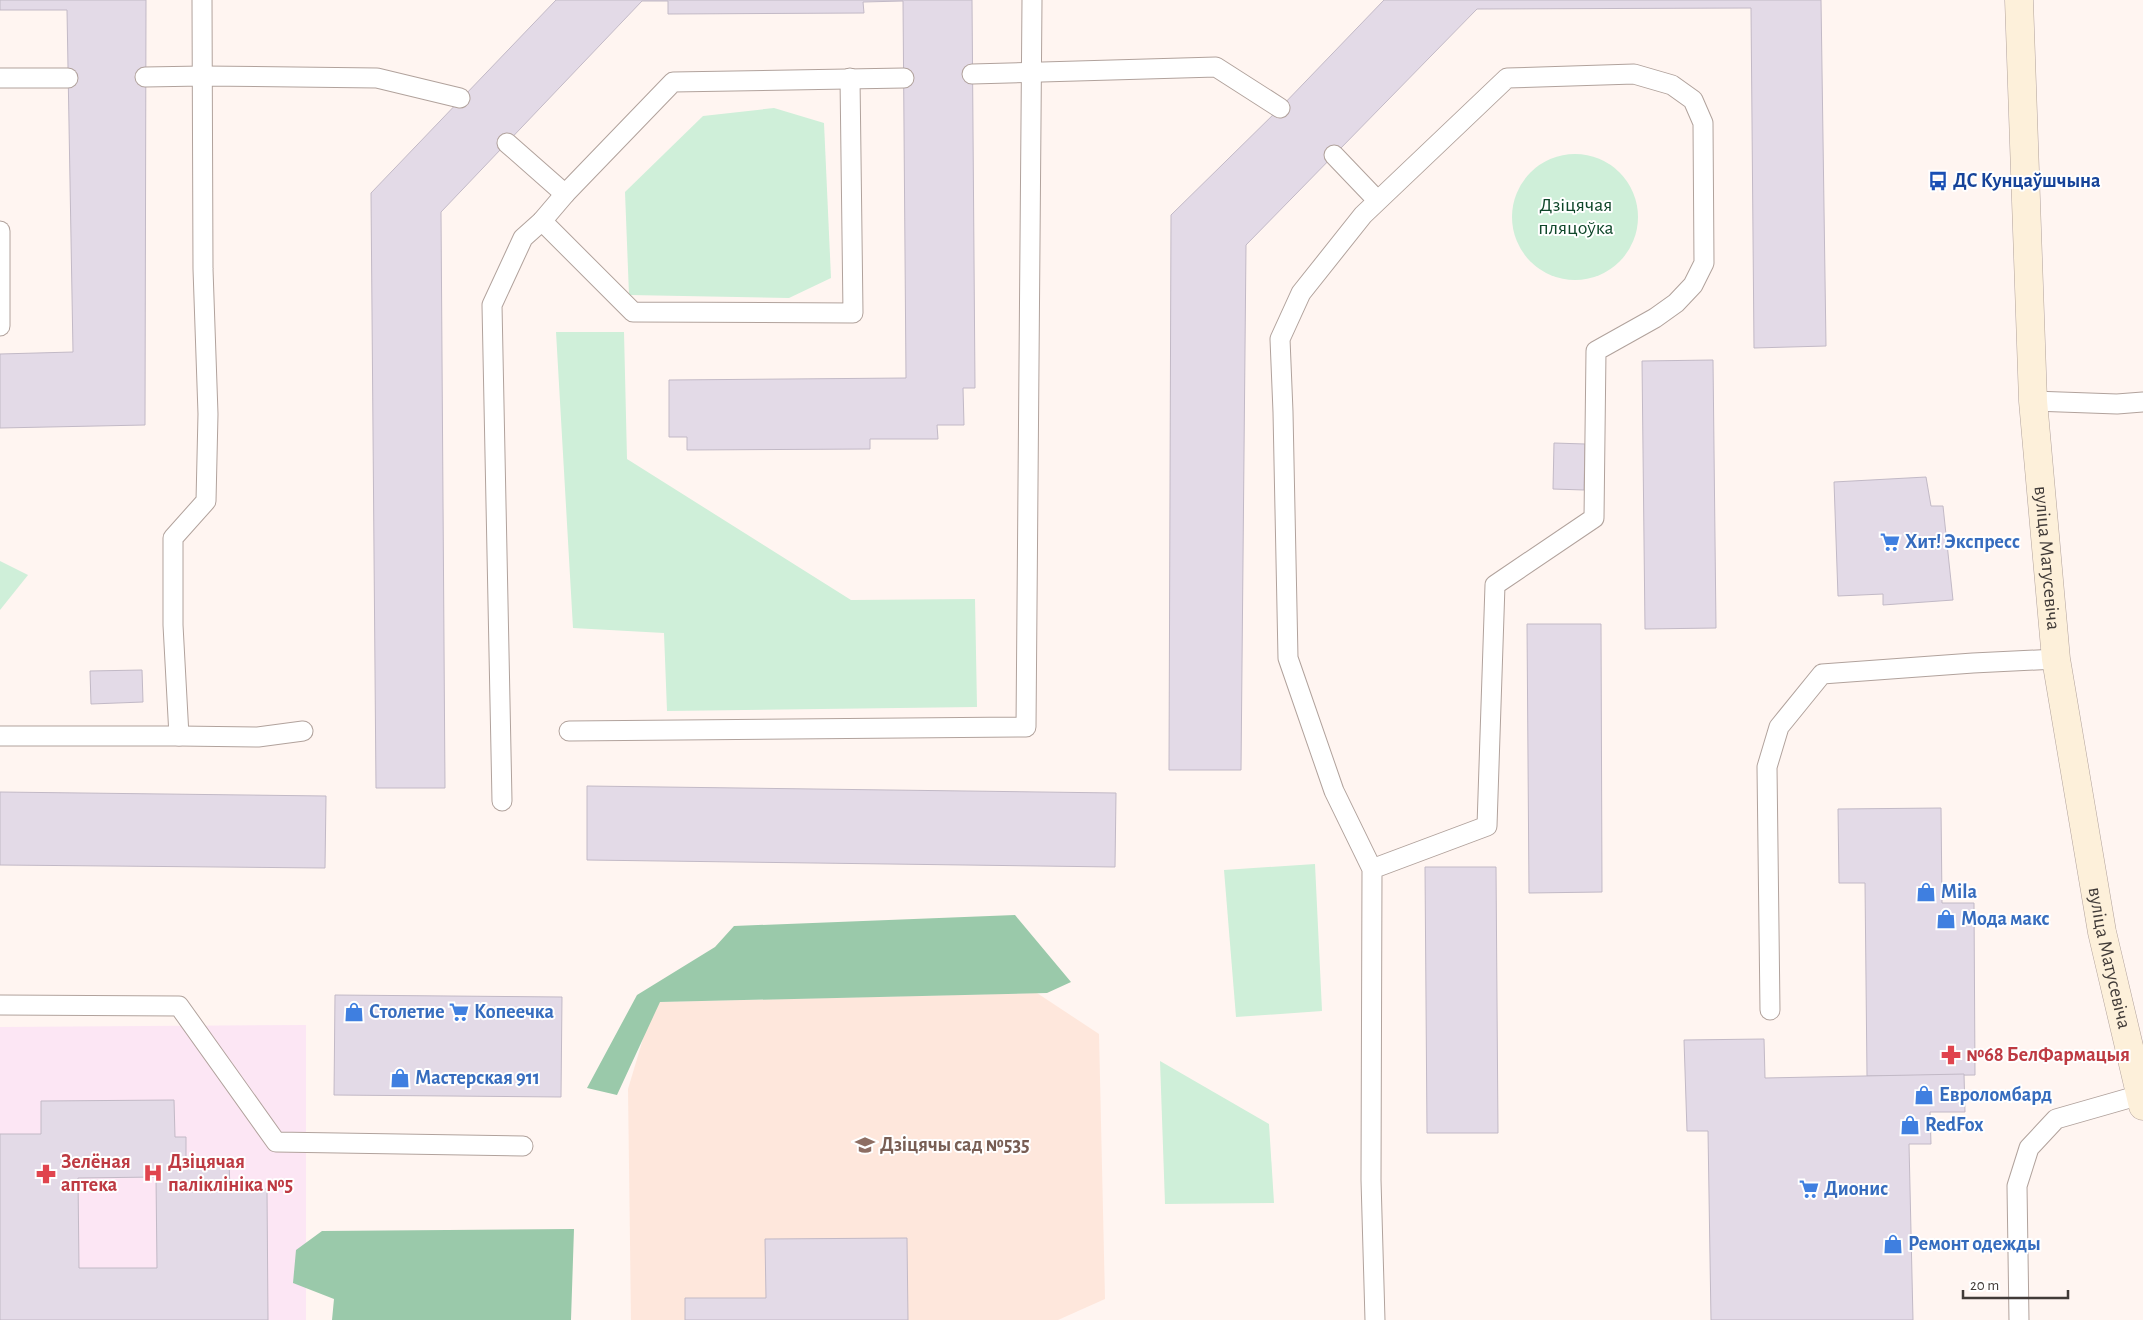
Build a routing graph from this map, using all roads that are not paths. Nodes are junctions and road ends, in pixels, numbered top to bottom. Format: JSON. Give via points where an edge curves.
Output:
{"nodes":[{"id":1,"x":202,"y":0,"type":"edge"},
{"id":2,"x":1032,"y":0,"type":"edge"},
{"id":3,"x":2019,"y":0,"type":"edge"},
{"id":4,"x":1032,"y":73,"type":"junction"},
{"id":5,"x":972,"y":74,"type":"dead end"},
{"id":6,"x":202,"y":76,"type":"junction"},
{"id":7,"x":145,"y":77,"type":"dead end"},
{"id":8,"x":0,"y":78,"type":"edge"},
{"id":9,"x":68,"y":78,"type":"dead end"},
{"id":10,"x":850,"y":78,"type":"junction"},
{"id":11,"x":904,"y":78,"type":"dead end"},
{"id":12,"x":460,"y":98,"type":"dead end"},
{"id":13,"x":1280,"y":108,"type":"dead end"},
{"id":14,"x":507,"y":142,"type":"dead end"},
{"id":15,"x":1334,"y":155,"type":"dead end"},
{"id":16,"x":564,"y":194,"type":"junction"},
{"id":17,"x":1377,"y":200,"type":"junction"},
{"id":18,"x":542,"y":221,"type":"junction"},
{"id":19,"x":0,"y":231,"type":"edge"},
{"id":20,"x":0,"y":326,"type":"edge"},
{"id":21,"x":2032,"y":401,"type":"junction"},
{"id":22,"x":2143,"y":402,"type":"edge"},
{"id":23,"x":2056,"y":659,"type":"junction"},
{"id":24,"x":303,"y":731,"type":"dead end"},
{"id":25,"x":569,"y":731,"type":"dead end"},
{"id":26,"x":0,"y":736,"type":"edge"},
{"id":27,"x":179,"y":736,"type":"junction"},
{"id":28,"x":502,"y":801,"type":"dead end"},
{"id":29,"x":1372,"y":869,"type":"junction"},
{"id":30,"x":0,"y":1004,"type":"edge"},
{"id":31,"x":1770,"y":1010,"type":"dead end"},
{"id":32,"x":2142,"y":1100,"type":"edge"},
{"id":33,"x":522,"y":1146,"type":"dead end"},
{"id":34,"x":1375,"y":1320,"type":"edge"},
{"id":35,"x":2019,"y":1320,"type":"edge"}],
"edges":[{"from":1,"to":6,"type":"lane"},
{"from":2,"to":4,"type":"lane"},
{"from":3,"to":21,"type":"main road","name":"вуліца Матусевіча"},
{"from":4,"to":5,"type":"lane"},
{"from":4,"to":13,"type":"lane","via":[[1216,67]]},
{"from":4,"to":25,"type":"lane","via":[[1026,727]]},
{"from":6,"to":7,"type":"lane"},
{"from":6,"to":12,"type":"lane","via":[[377,78]]},
{"from":6,"to":27,"type":"lane","via":[[208,414],[206,501],[173,538],[173,625]]},
{"from":8,"to":9,"type":"lane"},
{"from":10,"to":11,"type":"lane"},
{"from":10,"to":16,"type":"lane","via":[[674,82]]},
{"from":10,"to":18,"type":"lane","via":[[853,313],[634,312]]},
{"from":14,"to":16,"type":"lane"},
{"from":15,"to":17,"type":"lane"},
{"from":16,"to":18,"type":"lane"},
{"from":17,"to":29,"type":"lane","via":[[1301,293],[1280,339],[1288,658],[1334,791]]},
{"from":17,"to":29,"type":"lane","via":[[1507,78],[1634,74],[1672,84],[1693,100],[1703,123],[1704,263],[1693,285],[1676,303],[1596,351],[1594,518],[1495,585],[1487,826]]},
{"from":18,"to":28,"type":"lane","via":[[523,238],[492,304]]},
{"from":19,"to":20,"type":"lane"},
{"from":21,"to":22,"type":"lane"},
{"from":21,"to":23,"type":"main road","name":"вуліца Матусевіча"},
{"from":23,"to":31,"type":"lane","via":[[1822,674],[1785,719],[1779,727],[1767,767]]},
{"from":23,"to":32,"type":"main road","name":"вуліца Матусевіча","via":[[2102,932]]},
{"from":24,"to":27,"type":"lane","via":[[258,736]]},
{"from":26,"to":27,"type":"lane"},
{"from":29,"to":34,"type":"lane","via":[[1371,1180]]},
{"from":30,"to":33,"type":"lane","via":[[179,1006],[276,1142]]},
{"from":32,"to":35,"type":"lane","via":[[2056,1120],[2029,1148],[2017,1186]]}]}
